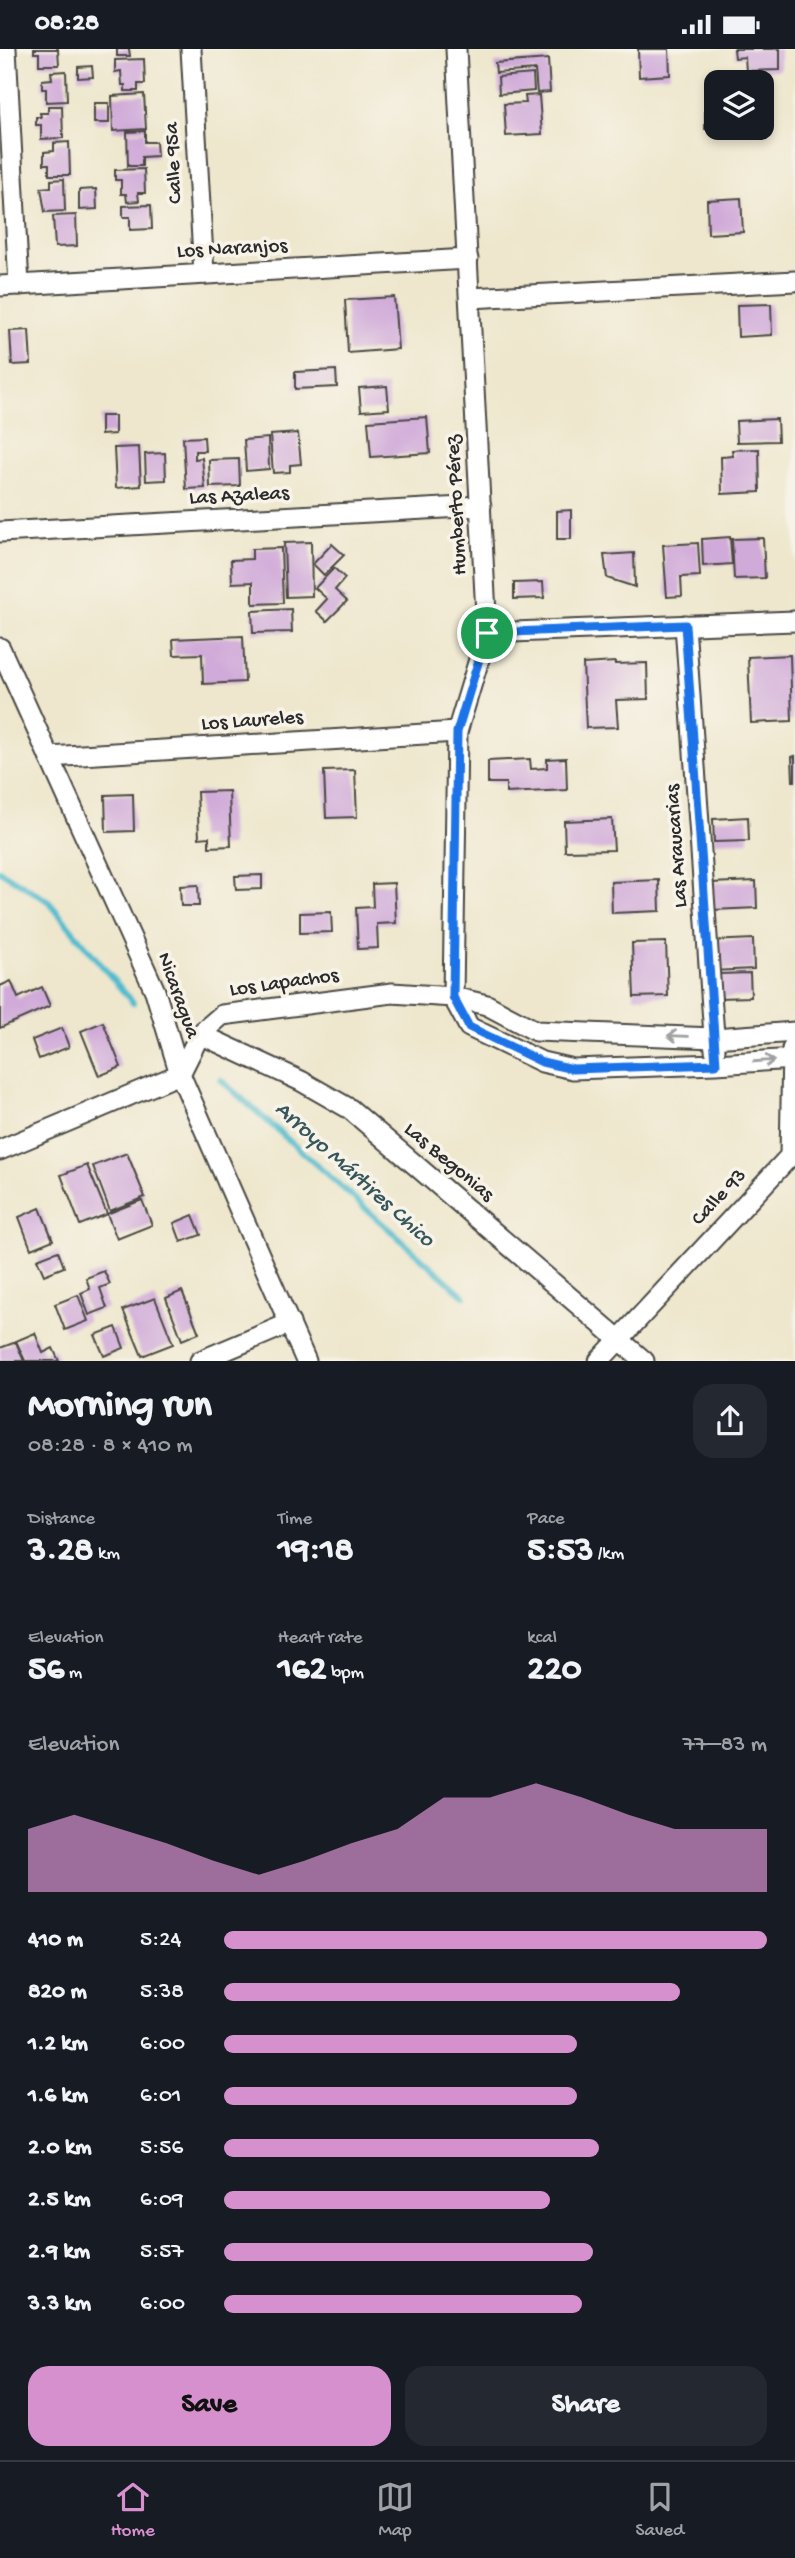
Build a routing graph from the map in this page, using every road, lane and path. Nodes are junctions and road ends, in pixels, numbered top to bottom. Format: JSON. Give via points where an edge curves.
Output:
{"nodes":[{"id":1,"x":6,"y":49,"type":"edge"},
{"id":2,"x":191,"y":49,"type":"edge"},
{"id":3,"x":456,"y":49,"type":"edge"},
{"id":4,"x":468,"y":259,"type":"junction"},
{"id":5,"x":204,"y":274,"type":"junction"},
{"id":6,"x":795,"y":281,"type":"edge"},
{"id":7,"x":10,"y":286,"type":"edge"},
{"id":8,"x":470,"y":297,"type":"junction"},
{"id":9,"x":481,"y":506,"type":"junction"},
{"id":10,"x":0,"y":532,"type":"edge"},
{"id":11,"x":795,"y":621,"type":"edge"},
{"id":12,"x":685,"y":625,"type":"junction"},
{"id":13,"x":487,"y":633,"type":"junction"},
{"id":14,"x":0,"y":648,"type":"edge"},
{"id":15,"x":457,"y":732,"type":"junction"},
{"id":16,"x":49,"y":757,"type":"junction"},
{"id":17,"x":453,"y":997,"type":"junction"},
{"id":18,"x":794,"y":1033,"type":"edge"},
{"id":19,"x":200,"y":1034,"type":"junction"},
{"id":20,"x":714,"y":1038,"type":"junction"},
{"id":21,"x":793,"y":1059,"type":"edge"},
{"id":22,"x":716,"y":1064,"type":"junction"},
{"id":23,"x":180,"y":1074,"type":"junction"},
{"id":24,"x":0,"y":1150,"type":"edge"},
{"id":25,"x":793,"y":1158,"type":"edge"},
{"id":26,"x":289,"y":1323,"type":"junction"},
{"id":27,"x":620,"y":1339,"type":"junction"},
{"id":28,"x":200,"y":1361,"type":"edge"},
{"id":29,"x":306,"y":1361,"type":"edge"},
{"id":30,"x":599,"y":1361,"type":"edge"},
{"id":31,"x":644,"y":1361,"type":"edge"}],
"edges":[{"from":1,"to":7,"type":"street"},
{"from":2,"to":5,"type":"street","name":"Calle 95a"},
{"from":3,"to":4,"type":"street","name":"Humberto Pérez"},
{"from":4,"to":5,"type":"street","name":"Los Naranjos"},
{"from":4,"to":8,"type":"street","name":"Humberto Pérez"},
{"from":5,"to":7,"type":"street","name":"Los Naranjos"},
{"from":6,"to":8,"type":"street"},
{"from":8,"to":9,"type":"street","name":"Humberto Pérez"},
{"from":9,"to":10,"type":"street","name":"Las Azaleas"},
{"from":9,"to":13,"type":"street","name":"Humberto Pérez"},
{"from":11,"to":12,"type":"street"},
{"from":12,"to":13,"type":"street"},
{"from":12,"to":20,"type":"street","name":"Las Araucarias"},
{"from":13,"to":15,"type":"street","name":"Humberto Pérez"},
{"from":14,"to":16,"type":"street","name":"Nicaragua"},
{"from":15,"to":16,"type":"street","name":"Los Laureles"},
{"from":15,"to":17,"type":"street","name":"Humberto Pérez"},
{"from":16,"to":23,"type":"street","name":"Nicaragua","via":[[155,991]]},
{"from":17,"to":19,"type":"street","name":"Los Lapachos","via":[[391,993],[222,1015]]},
{"from":20,"to":17,"type":"street","name":"Los Lapachos","one_way":true,"via":[[536,1031],[487,1005]]},
{"from":17,"to":22,"type":"street","via":[[469,1027],[542,1062],[573,1069]]},
{"from":18,"to":20,"type":"street","name":"Los Lapachos"},
{"from":18,"to":21,"type":"street","name":"Calle 93"},
{"from":19,"to":23,"type":"street","name":"Los Lapachos"},
{"from":19,"to":27,"type":"street","name":"Las Begonias","via":[[350,1109]]},
{"from":20,"to":22,"type":"street","name":"Las Araucarias"},
{"from":22,"to":21,"type":"street","one_way":true},
{"from":21,"to":25,"type":"street","name":"Calle 93"},
{"from":23,"to":24,"type":"street"},
{"from":23,"to":26,"type":"street","name":"Nicaragua"},
{"from":25,"to":27,"type":"street","name":"Calle 93"},
{"from":26,"to":28,"type":"street"},
{"from":26,"to":29,"type":"street","name":"Nicaragua"},
{"from":27,"to":30,"type":"street","name":"Calle 93"},
{"from":27,"to":31,"type":"street","name":"Las Begonias"}]}
